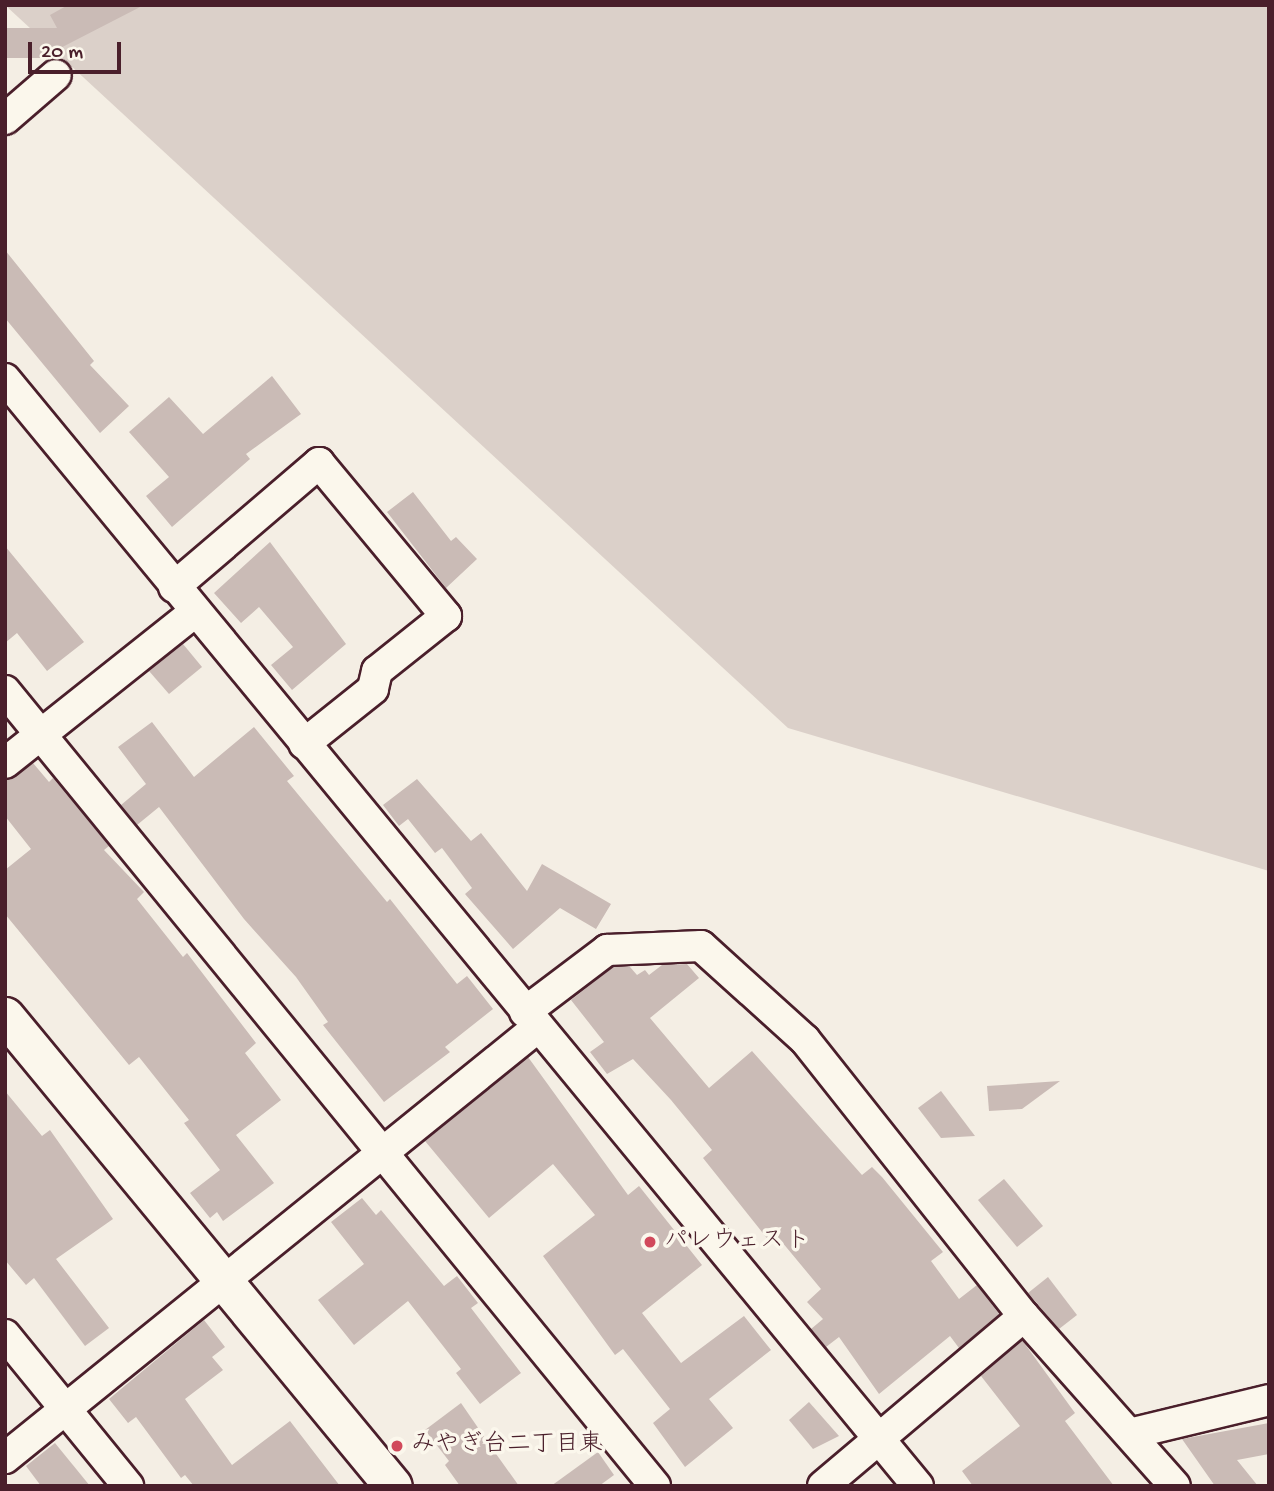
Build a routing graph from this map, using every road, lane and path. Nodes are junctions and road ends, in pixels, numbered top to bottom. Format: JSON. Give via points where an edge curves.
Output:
{"nodes":[{"id":1,"x":56,"y":75,"type":"dead end"},
{"id":2,"x":5,"y":119,"type":"edge"},
{"id":3,"x":5,"y":379,"type":"edge"},
{"id":4,"x":174,"y":587,"type":"junction"},
{"id":5,"x":195,"y":612,"type":"junction"},
{"id":6,"x":5,"y":691,"type":"edge"},
{"id":7,"x":41,"y":734,"type":"junction"},
{"id":8,"x":304,"y":744,"type":"junction"},
{"id":9,"x":5,"y":763,"type":"edge"},
{"id":10,"x":5,"y":1016,"type":"edge"},
{"id":11,"x":532,"y":1020,"type":"junction"},
{"id":12,"x":387,"y":1153,"type":"junction"},
{"id":13,"x":225,"y":1286,"type":"junction"},
{"id":14,"x":1024,"y":1316,"type":"junction"},
{"id":15,"x":5,"y":1335,"type":"edge"},
{"id":16,"x":1269,"y":1400,"type":"edge"},
{"id":17,"x":66,"y":1411,"type":"junction"},
{"id":18,"x":1133,"y":1433,"type":"junction"},
{"id":19,"x":881,"y":1440,"type":"junction"},
{"id":20,"x":5,"y":1458,"type":"edge"},
{"id":21,"x":128,"y":1486,"type":"edge"},
{"id":22,"x":393,"y":1486,"type":"edge"},
{"id":23,"x":655,"y":1486,"type":"edge"},
{"id":24,"x":823,"y":1486,"type":"edge"},
{"id":25,"x":918,"y":1486,"type":"edge"},
{"id":26,"x":1175,"y":1486,"type":"edge"}],
"edges":[{"from":1,"to":2,"type":"street"},
{"from":3,"to":4,"type":"street"},
{"from":4,"to":5,"type":"street"},
{"from":4,"to":8,"type":"street","via":[[319,463],[446,616],[377,671],[373,689]]},
{"from":5,"to":7,"type":"street"},
{"from":5,"to":8,"type":"street"},
{"from":6,"to":7,"type":"street"},
{"from":7,"to":9,"type":"street"},
{"from":7,"to":12,"type":"street"},
{"from":8,"to":11,"type":"street"},
{"from":10,"to":13,"type":"street"},
{"from":11,"to":12,"type":"street"},
{"from":11,"to":14,"type":"street","via":[[607,950],[701,946],[805,1040]]},
{"from":11,"to":19,"type":"street"},
{"from":12,"to":13,"type":"street"},
{"from":12,"to":23,"type":"street"},
{"from":13,"to":17,"type":"street"},
{"from":13,"to":22,"type":"street"},
{"from":14,"to":18,"type":"street"},
{"from":14,"to":19,"type":"street"},
{"from":15,"to":17,"type":"street"},
{"from":16,"to":18,"type":"street"},
{"from":17,"to":20,"type":"street"},
{"from":17,"to":21,"type":"street"},
{"from":18,"to":26,"type":"street"},
{"from":19,"to":24,"type":"street"},
{"from":19,"to":25,"type":"street"}]}
